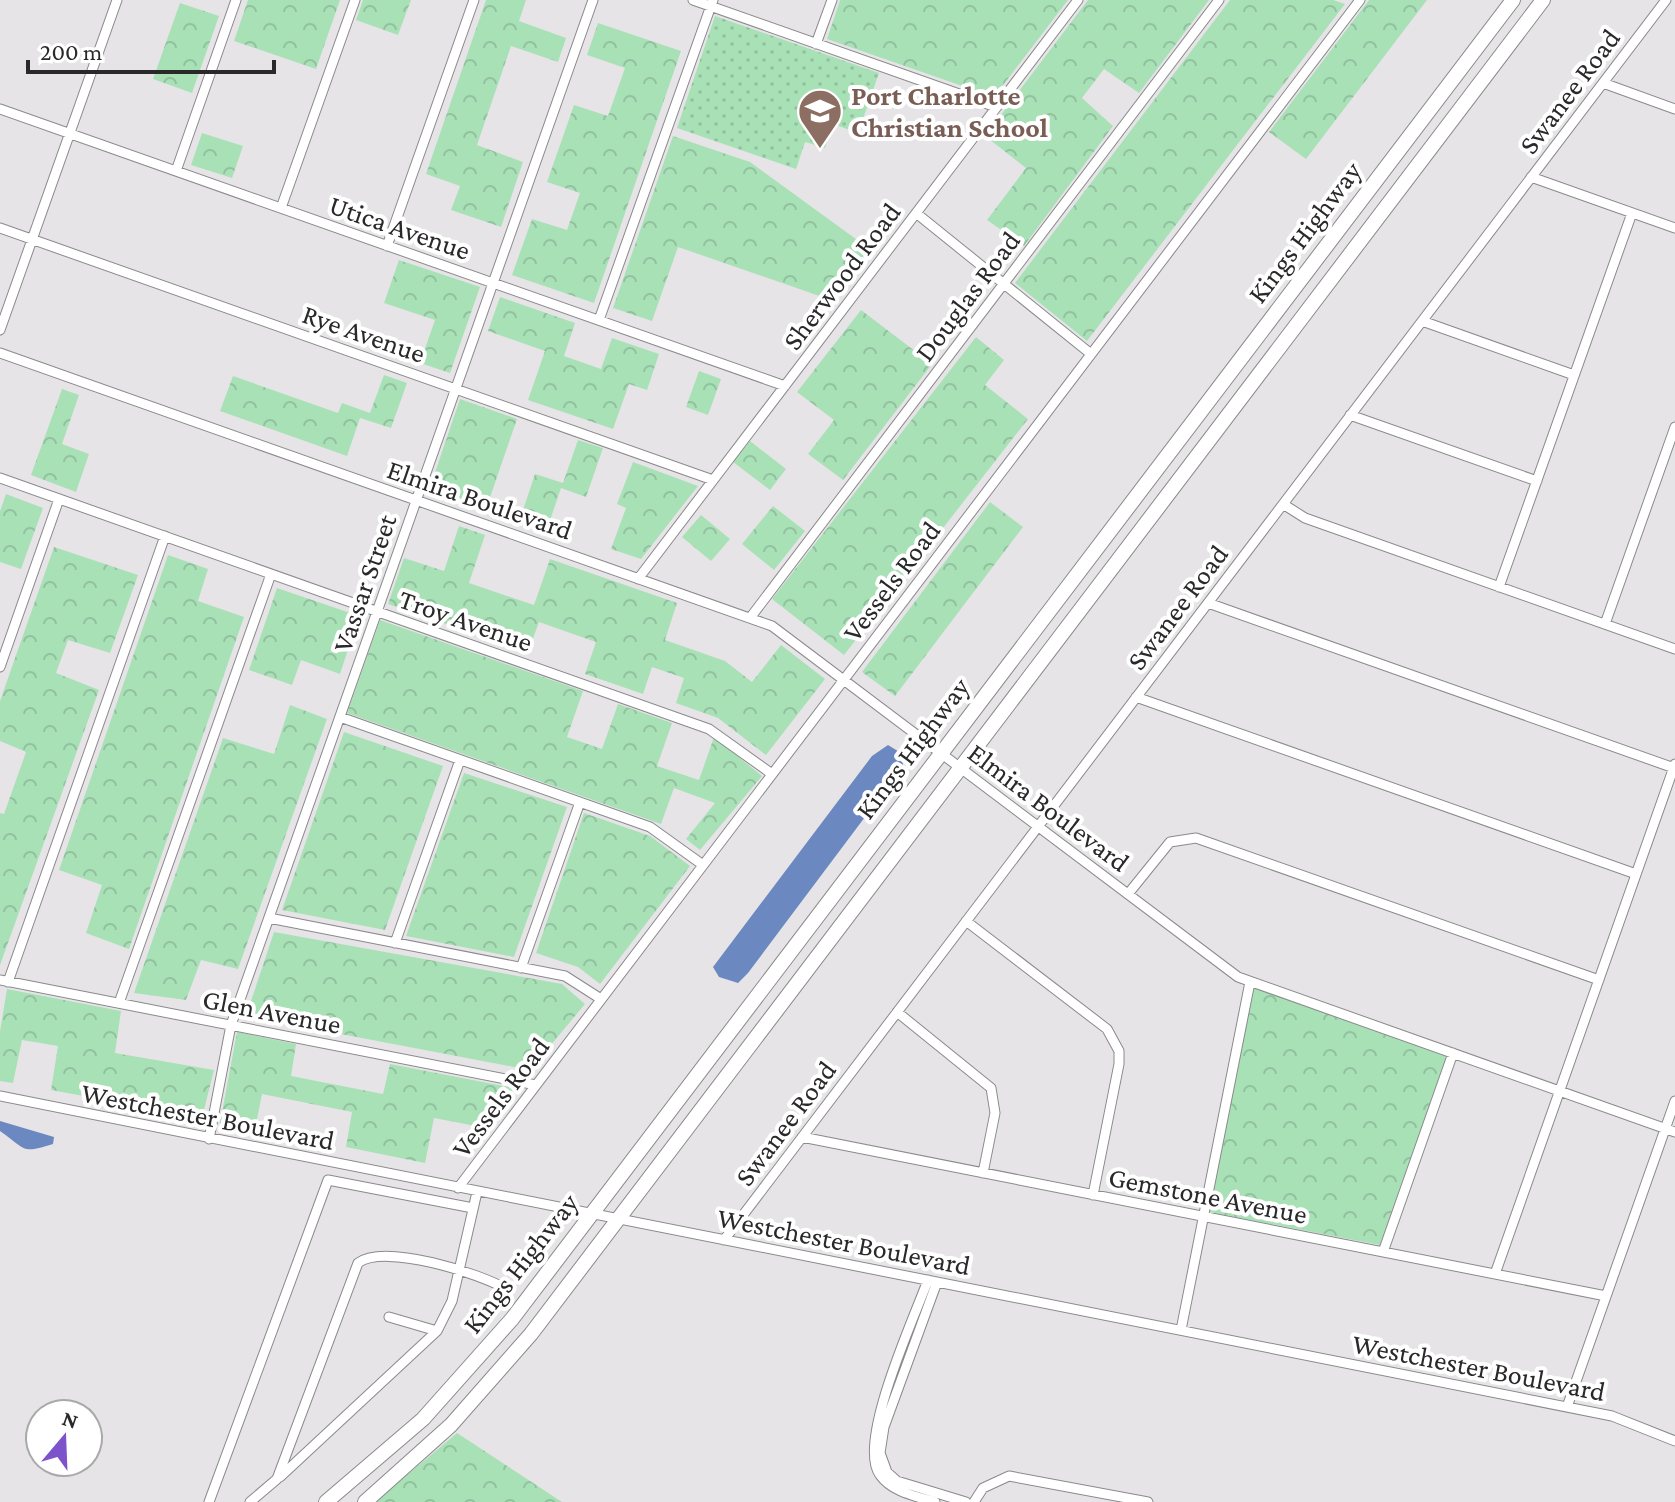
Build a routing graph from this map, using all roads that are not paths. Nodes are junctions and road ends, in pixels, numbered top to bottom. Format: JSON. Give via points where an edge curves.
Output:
{"nodes":[{"id":1,"x":117,"y":0,"type":"edge"},
{"id":2,"x":236,"y":0,"type":"edge"},
{"id":3,"x":355,"y":0,"type":"edge"},
{"id":4,"x":474,"y":0,"type":"edge"},
{"id":5,"x":593,"y":0,"type":"edge"},
{"id":6,"x":693,"y":0,"type":"edge"},
{"id":7,"x":832,"y":0,"type":"edge"},
{"id":8,"x":1078,"y":0,"type":"edge"},
{"id":9,"x":1219,"y":0,"type":"edge"},
{"id":10,"x":1360,"y":0,"type":"edge"},
{"id":11,"x":1513,"y":0,"type":"edge"},
{"id":12,"x":1543,"y":0,"type":"edge"},
{"id":13,"x":1666,"y":0,"type":"edge"},
{"id":14,"x":712,"y":3,"type":"edge"},
{"id":15,"x":816,"y":44,"type":"junction"},
{"id":16,"x":1603,"y":83,"type":"junction"},
{"id":17,"x":996,"y":107,"type":"junction"},
{"id":18,"x":0,"y":109,"type":"edge"},
{"id":19,"x":1675,"y":109,"type":"edge"},
{"id":20,"x":70,"y":133,"type":"junction"},
{"id":21,"x":176,"y":171,"type":"junction"},
{"id":22,"x":1531,"y":177,"type":"junction"},
{"id":23,"x":281,"y":208,"type":"junction"},
{"id":24,"x":916,"y":213,"type":"junction"},
{"id":25,"x":1632,"y":213,"type":"junction"},
{"id":26,"x":0,"y":228,"type":"edge"},
{"id":27,"x":1675,"y":228,"type":"edge"},
{"id":28,"x":32,"y":239,"type":"junction"},
{"id":29,"x":387,"y":246,"type":"junction"},
{"id":30,"x":493,"y":283,"type":"junction"},
{"id":31,"x":1004,"y":284,"type":"junction"},
{"id":32,"x":599,"y":320,"type":"junction"},
{"id":33,"x":1422,"y":321,"type":"junction"},
{"id":34,"x":0,"y":330,"type":"edge"},
{"id":35,"x":0,"y":353,"type":"edge"},
{"id":36,"x":1091,"y":354,"type":"junction"},
{"id":37,"x":1574,"y":375,"type":"junction"},
{"id":38,"x":785,"y":386,"type":"junction"},
{"id":39,"x":456,"y":389,"type":"junction"},
{"id":40,"x":1350,"y":415,"type":"junction"},
{"id":41,"x":1675,"y":427,"type":"edge"},
{"id":42,"x":0,"y":478,"type":"edge"},
{"id":43,"x":713,"y":480,"type":"junction"},
{"id":44,"x":1537,"y":481,"type":"junction"},
{"id":45,"x":59,"y":499,"type":"junction"},
{"id":46,"x":417,"y":500,"type":"junction"},
{"id":47,"x":1283,"y":504,"type":"junction"},
{"id":48,"x":165,"y":536,"type":"junction"},
{"id":49,"x":271,"y":574,"type":"junction"},
{"id":50,"x":638,"y":579,"type":"junction"},
{"id":51,"x":1499,"y":587,"type":"junction"},
{"id":52,"x":1208,"y":603,"type":"junction"},
{"id":53,"x":377,"y":611,"type":"junction"},
{"id":54,"x":750,"y":618,"type":"junction"},
{"id":55,"x":1605,"y":624,"type":"junction"},
{"id":56,"x":1675,"y":649,"type":"edge"},
{"id":57,"x":0,"y":667,"type":"edge"},
{"id":58,"x":845,"y":679,"type":"junction"},
{"id":59,"x":1136,"y":697,"type":"junction"},
{"id":60,"x":340,"y":717,"type":"junction"},
{"id":61,"x":942,"y":752,"type":"junction"},
{"id":62,"x":460,"y":760,"type":"junction"},
{"id":63,"x":1674,"y":766,"type":"edge"},
{"id":64,"x":961,"y":767,"type":"junction"},
{"id":65,"x":772,"y":774,"type":"junction"},
{"id":66,"x":580,"y":802,"type":"junction"},
{"id":67,"x":1038,"y":826,"type":"junction"},
{"id":68,"x":703,"y":865,"type":"junction"},
{"id":69,"x":1636,"y":874,"type":"junction"},
{"id":70,"x":1128,"y":894,"type":"junction"},
{"id":71,"x":269,"y":918,"type":"junction"},
{"id":72,"x":966,"y":921,"type":"junction"},
{"id":73,"x":395,"y":943,"type":"junction"},
{"id":74,"x":521,"y":968,"type":"junction"},
{"id":75,"x":1599,"y":980,"type":"junction"},
{"id":76,"x":4,"y":981,"type":"edge"},
{"id":77,"x":1250,"y":982,"type":"junction"},
{"id":78,"x":601,"y":999,"type":"junction"},
{"id":79,"x":119,"y":1003,"type":"junction"},
{"id":80,"x":897,"y":1012,"type":"junction"},
{"id":81,"x":231,"y":1025,"type":"junction"},
{"id":82,"x":1453,"y":1053,"type":"junction"},
{"id":83,"x":536,"y":1085,"type":"junction"},
{"id":84,"x":1559,"y":1091,"type":"junction"},
{"id":85,"x":0,"y":1096,"type":"edge"},
{"id":86,"x":1675,"y":1101,"type":"edge"},
{"id":87,"x":1670,"y":1130,"type":"edge"},
{"id":88,"x":802,"y":1137,"type":"junction"},
{"id":89,"x":209,"y":1139,"type":"junction"},
{"id":90,"x":983,"y":1173,"type":"junction"},
{"id":91,"x":458,"y":1188,"type":"junction"},
{"id":92,"x":477,"y":1192,"type":"junction"},
{"id":93,"x":1093,"y":1195,"type":"junction"},
{"id":94,"x":473,"y":1208,"type":"junction"},
{"id":95,"x":591,"y":1214,"type":"junction"},
{"id":96,"x":1204,"y":1216,"type":"junction"},
{"id":97,"x":618,"y":1219,"type":"junction"},
{"id":98,"x":724,"y":1240,"type":"junction"},
{"id":99,"x":1383,"y":1252,"type":"junction"},
{"id":100,"x":459,"y":1270,"type":"junction"},
{"id":101,"x":1495,"y":1274,"type":"junction"},
{"id":102,"x":932,"y":1281,"type":"junction"},
{"id":103,"x":508,"y":1290,"type":"dead end"},
{"id":104,"x":1606,"y":1296,"type":"junction"},
{"id":105,"x":389,"y":1317,"type":"dead end"},
{"id":106,"x":1181,"y":1330,"type":"junction"},
{"id":107,"x":437,"y":1331,"type":"junction"},
{"id":108,"x":1567,"y":1407,"type":"junction"},
{"id":109,"x":1675,"y":1441,"type":"edge"},
{"id":110,"x":880,"y":1467,"type":"junction"},
{"id":111,"x":277,"y":1479,"type":"junction"},
{"id":112,"x":911,"y":1498,"type":"edge"},
{"id":113,"x":946,"y":1500,"type":"edge"},
{"id":114,"x":209,"y":1502,"type":"edge"},
{"id":115,"x":250,"y":1502,"type":"edge"},
{"id":116,"x":326,"y":1502,"type":"edge"},
{"id":117,"x":365,"y":1502,"type":"edge"},
{"id":118,"x":935,"y":1502,"type":"edge"},
{"id":119,"x":966,"y":1502,"type":"edge"},
{"id":120,"x":974,"y":1502,"type":"edge"},
{"id":121,"x":1148,"y":1502,"type":"edge"}],
"edges":[{"from":1,"to":20,"type":"street"},
{"from":2,"to":21,"type":"street"},
{"from":3,"to":23,"type":"street"},
{"from":4,"to":29,"type":"street"},
{"from":5,"to":30,"type":"street","name":"Vassar Street"},
{"from":6,"to":14,"type":"street"},
{"from":7,"to":15,"type":"street"},
{"from":8,"to":17,"type":"street","name":"Sherwood Road"},
{"from":9,"to":31,"type":"street","name":"Douglas Road"},
{"from":10,"to":36,"type":"street","name":"Vessels Road"},
{"from":11,"to":61,"type":"main road","name":"Kings Highway"},
{"from":12,"to":64,"type":"main road","name":"Kings Highway"},
{"from":13,"to":16,"type":"street","name":"Swanee Road"},
{"from":14,"to":15,"type":"street"},
{"from":14,"to":32,"type":"street"},
{"from":15,"to":17,"type":"street"},
{"from":16,"to":19,"type":"street"},
{"from":16,"to":22,"type":"street","name":"Swanee Road"},
{"from":17,"to":24,"type":"street","name":"Sherwood Road"},
{"from":18,"to":20,"type":"street","name":"Utica Avenue"},
{"from":20,"to":21,"type":"street","name":"Utica Avenue"},
{"from":20,"to":28,"type":"street"},
{"from":21,"to":23,"type":"street","name":"Utica Avenue"},
{"from":22,"to":25,"type":"street"},
{"from":22,"to":33,"type":"street","name":"Swanee Road"},
{"from":23,"to":29,"type":"street","name":"Utica Avenue"},
{"from":24,"to":31,"type":"street"},
{"from":24,"to":38,"type":"street","name":"Sherwood Road"},
{"from":25,"to":27,"type":"street"},
{"from":25,"to":37,"type":"street"},
{"from":26,"to":28,"type":"street","name":"Rye Avenue"},
{"from":28,"to":34,"type":"street"},
{"from":28,"to":39,"type":"street","name":"Rye Avenue"},
{"from":29,"to":30,"type":"street","name":"Utica Avenue"},
{"from":30,"to":32,"type":"street","name":"Utica Avenue"},
{"from":30,"to":39,"type":"street","name":"Vassar Street"},
{"from":31,"to":36,"type":"street"},
{"from":31,"to":54,"type":"street","name":"Douglas Road"},
{"from":32,"to":38,"type":"street","name":"Utica Avenue"},
{"from":33,"to":37,"type":"street"},
{"from":33,"to":40,"type":"street","name":"Swanee Road"},
{"from":35,"to":46,"type":"street","name":"Elmira Boulevard"},
{"from":36,"to":58,"type":"street","name":"Vessels Road"},
{"from":37,"to":44,"type":"street"},
{"from":38,"to":43,"type":"street","name":"Sherwood Road"},
{"from":39,"to":43,"type":"street","name":"Rye Avenue"},
{"from":39,"to":46,"type":"street","name":"Vassar Street"},
{"from":40,"to":44,"type":"street"},
{"from":40,"to":47,"type":"street","name":"Swanee Road"},
{"from":41,"to":55,"type":"street"},
{"from":42,"to":45,"type":"street","name":"Troy Avenue"},
{"from":43,"to":50,"type":"street","name":"Sherwood Road"},
{"from":44,"to":51,"type":"street"},
{"from":45,"to":48,"type":"street","name":"Troy Avenue"},
{"from":45,"to":57,"type":"street"},
{"from":46,"to":50,"type":"street","name":"Elmira Boulevard"},
{"from":46,"to":53,"type":"street","name":"Vassar Street"},
{"from":47,"to":51,"type":"street","via":[[1305,518]]},
{"from":47,"to":52,"type":"street","name":"Swanee Road"},
{"from":48,"to":49,"type":"street","name":"Troy Avenue"},
{"from":48,"to":76,"type":"street"},
{"from":49,"to":53,"type":"street","name":"Troy Avenue"},
{"from":49,"to":79,"type":"street"},
{"from":50,"to":54,"type":"street","name":"Elmira Boulevard"},
{"from":51,"to":55,"type":"street"},
{"from":52,"to":59,"type":"street","name":"Swanee Road"},
{"from":52,"to":63,"type":"street"},
{"from":53,"to":60,"type":"street","name":"Vassar Street"},
{"from":53,"to":65,"type":"street","name":"Troy Avenue","via":[[709,729]]},
{"from":54,"to":58,"type":"street","name":"Elmira Boulevard","via":[[781,630]]},
{"from":55,"to":56,"type":"street"},
{"from":58,"to":61,"type":"street","name":"Elmira Boulevard"},
{"from":58,"to":65,"type":"street","name":"Vessels Road"},
{"from":59,"to":67,"type":"street","name":"Swanee Road"},
{"from":59,"to":69,"type":"street"},
{"from":60,"to":62,"type":"street"},
{"from":60,"to":71,"type":"street","name":"Vassar Street"},
{"from":61,"to":64,"type":"street","name":"Elmira Boulevard"},
{"from":61,"to":95,"type":"main road","name":"Kings Highway"},
{"from":62,"to":66,"type":"street"},
{"from":62,"to":73,"type":"street"},
{"from":63,"to":69,"type":"street"},
{"from":64,"to":67,"type":"street","name":"Elmira Boulevard"},
{"from":64,"to":97,"type":"main road","name":"Kings Highway"},
{"from":65,"to":68,"type":"street","name":"Vessels Road"},
{"from":66,"to":68,"type":"street","via":[[659,831]]},
{"from":66,"to":74,"type":"street"},
{"from":67,"to":70,"type":"street","name":"Elmira Boulevard"},
{"from":67,"to":72,"type":"street","name":"Swanee Road"},
{"from":68,"to":78,"type":"street","name":"Vessels Road"},
{"from":69,"to":75,"type":"street"},
{"from":70,"to":75,"type":"street","via":[[1170,842],[1196,838]]},
{"from":70,"to":77,"type":"street","name":"Elmira Boulevard"},
{"from":71,"to":73,"type":"street"},
{"from":71,"to":81,"type":"street","name":"Vassar Street"},
{"from":72,"to":80,"type":"street","name":"Swanee Road"},
{"from":72,"to":93,"type":"street","via":[[1115,1039],[1119,1064]]},
{"from":73,"to":74,"type":"street"},
{"from":74,"to":78,"type":"street","via":[[565,976]]},
{"from":75,"to":84,"type":"street"},
{"from":76,"to":79,"type":"street","name":"Glen Avenue"},
{"from":77,"to":82,"type":"street","name":"Elmira Boulevard"},
{"from":77,"to":96,"type":"street"},
{"from":78,"to":83,"type":"street","name":"Vessels Road"},
{"from":79,"to":81,"type":"street","name":"Glen Avenue"},
{"from":80,"to":88,"type":"street","name":"Swanee Road"},
{"from":80,"to":90,"type":"street","via":[[991,1088],[995,1113]]},
{"from":81,"to":83,"type":"street","name":"Glen Avenue"},
{"from":81,"to":89,"type":"street","name":"Vassar Street"},
{"from":82,"to":84,"type":"street","name":"Elmira Boulevard"},
{"from":82,"to":99,"type":"street"},
{"from":83,"to":91,"type":"street","name":"Vessels Road"},
{"from":84,"to":87,"type":"street","name":"Elmira Boulevard"},
{"from":84,"to":101,"type":"street"},
{"from":85,"to":89,"type":"street","name":"Westchester Boulevard"},
{"from":86,"to":87,"type":"street"},
{"from":87,"to":104,"type":"street"},
{"from":88,"to":90,"type":"street","name":"Gemstone Avenue"},
{"from":88,"to":98,"type":"street","name":"Swanee Road"},
{"from":89,"to":91,"type":"street","name":"Westchester Boulevard"},
{"from":90,"to":93,"type":"street","name":"Gemstone Avenue"},
{"from":91,"to":92,"type":"street","name":"Westchester Boulevard"},
{"from":92,"to":94,"type":"street"},
{"from":92,"to":95,"type":"street","name":"Westchester Boulevard"},
{"from":93,"to":96,"type":"street","name":"Gemstone Avenue"},
{"from":94,"to":100,"type":"street"},
{"from":94,"to":114,"type":"street","via":[[328,1180]]},
{"from":95,"to":97,"type":"street","name":"Westchester Boulevard"},
{"from":95,"to":116,"type":"main road","name":"Kings Highway","via":[[455,1387]]},
{"from":96,"to":99,"type":"street","name":"Gemstone Avenue"},
{"from":96,"to":106,"type":"street"},
{"from":97,"to":98,"type":"street","name":"Westchester Boulevard"},
{"from":97,"to":117,"type":"main road","name":"Kings Highway","via":[[472,1403]]},
{"from":98,"to":102,"type":"street","name":"Westchester Boulevard"},
{"from":99,"to":101,"type":"street","name":"Gemstone Avenue"},
{"from":100,"to":103,"type":"street"},
{"from":100,"to":107,"type":"street"},
{"from":100,"to":111,"type":"street","via":[[378,1254],[358,1263]]},
{"from":101,"to":104,"type":"street","name":"Gemstone Avenue"},
{"from":102,"to":106,"type":"street","name":"Westchester Boulevard"},
{"from":102,"to":110,"type":"street","via":[[879,1428]]},
{"from":104,"to":108,"type":"street"},
{"from":105,"to":107,"type":"street"},
{"from":106,"to":108,"type":"street","name":"Westchester Boulevard"},
{"from":107,"to":111,"type":"street"},
{"from":108,"to":109,"type":"street","name":"Westchester Boulevard","via":[[1622,1418]]},
{"from":110,"to":112,"type":"street","via":[[887,1483]]},
{"from":110,"to":113,"type":"street","via":[[897,1481]]},
{"from":111,"to":115,"type":"street"},
{"from":112,"to":118,"type":"street"},
{"from":113,"to":119,"type":"street"},
{"from":120,"to":121,"type":"street","via":[[983,1488],[1009,1476]]}]}
